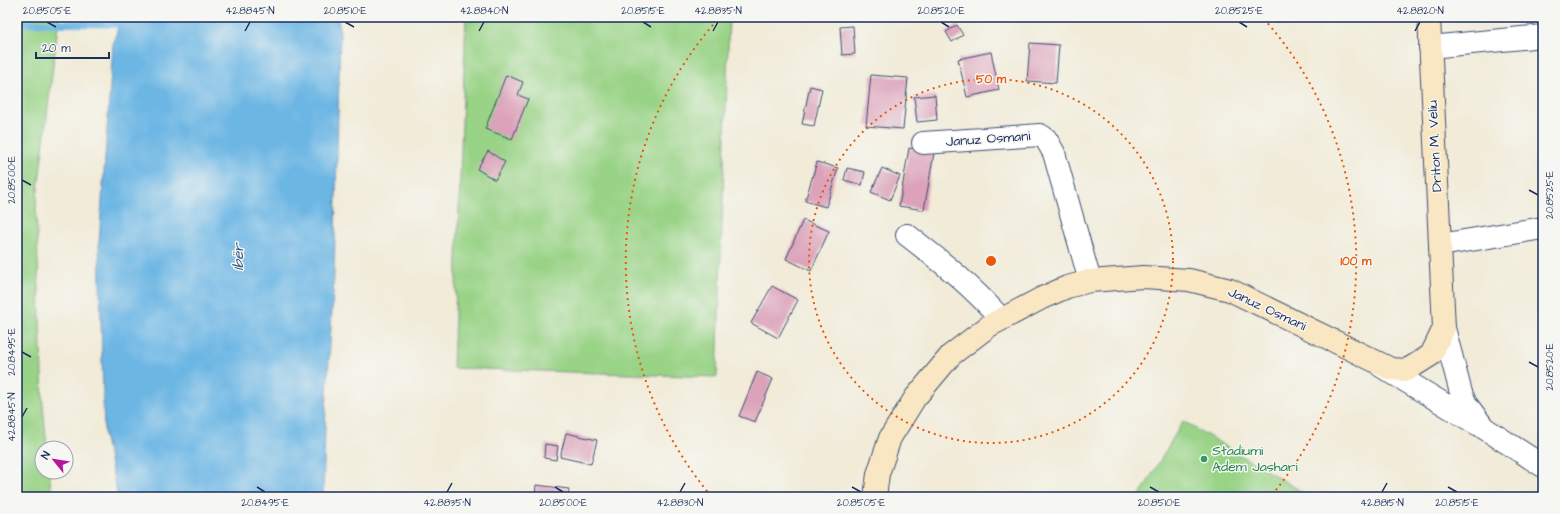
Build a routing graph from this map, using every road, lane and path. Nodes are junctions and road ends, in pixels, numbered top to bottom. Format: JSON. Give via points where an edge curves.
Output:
{"nodes":[{"id":1,"x":1429,"y":17,"type":"edge"},
{"id":2,"x":1543,"y":36,"type":"edge"},
{"id":3,"x":1430,"y":47,"type":"junction"},
{"id":4,"x":923,"y":143,"type":"dead end"},
{"id":5,"x":1543,"y":228,"type":"edge"},
{"id":6,"x":907,"y":235,"type":"dead end"},
{"id":7,"x":1440,"y":245,"type":"junction"},
{"id":8,"x":1090,"y":281,"type":"junction"},
{"id":9,"x":1001,"y":319,"type":"junction"},
{"id":10,"x":1444,"y":328,"type":"junction"},
{"id":11,"x":1366,"y":357,"type":"junction"},
{"id":12,"x":1484,"y":428,"type":"junction"},
{"id":13,"x":1543,"y":466,"type":"edge"},
{"id":14,"x":875,"y":497,"type":"edge"}],
"edges":[{"from":1,"to":3,"type":"street","name":"Driton M. Veliu"},
{"from":2,"to":3,"type":"street"},
{"from":3,"to":7,"type":"street","name":"Driton M. Veliu"},
{"from":4,"to":8,"type":"street","name":"Januz Osmani","via":[[1040,136],[1046,139],[1054,153]]},
{"from":5,"to":7,"type":"street"},
{"from":6,"to":9,"type":"street","via":[[968,284]]},
{"from":7,"to":10,"type":"street","name":"Driton M. Veliu"},
{"from":8,"to":9,"type":"street","name":"Januz Osmani","via":[[1067,287]]},
{"from":8,"to":11,"type":"street","name":"Januz Osmani","via":[[1143,277],[1188,280],[1230,290]]},
{"from":9,"to":14,"type":"street","name":"Januz Osmani","via":[[951,355],[915,398],[890,438],[878,474]]},
{"from":10,"to":11,"type":"street","name":"Januz Osmani","via":[[1431,355],[1407,370],[1391,369]]},
{"from":10,"to":12,"type":"street","name":"Januz Osmani","via":[[1461,393]]},
{"from":11,"to":12,"type":"street","name":"Januz Osmani"},
{"from":12,"to":13,"type":"street","name":"Januz Osmani"}]}
